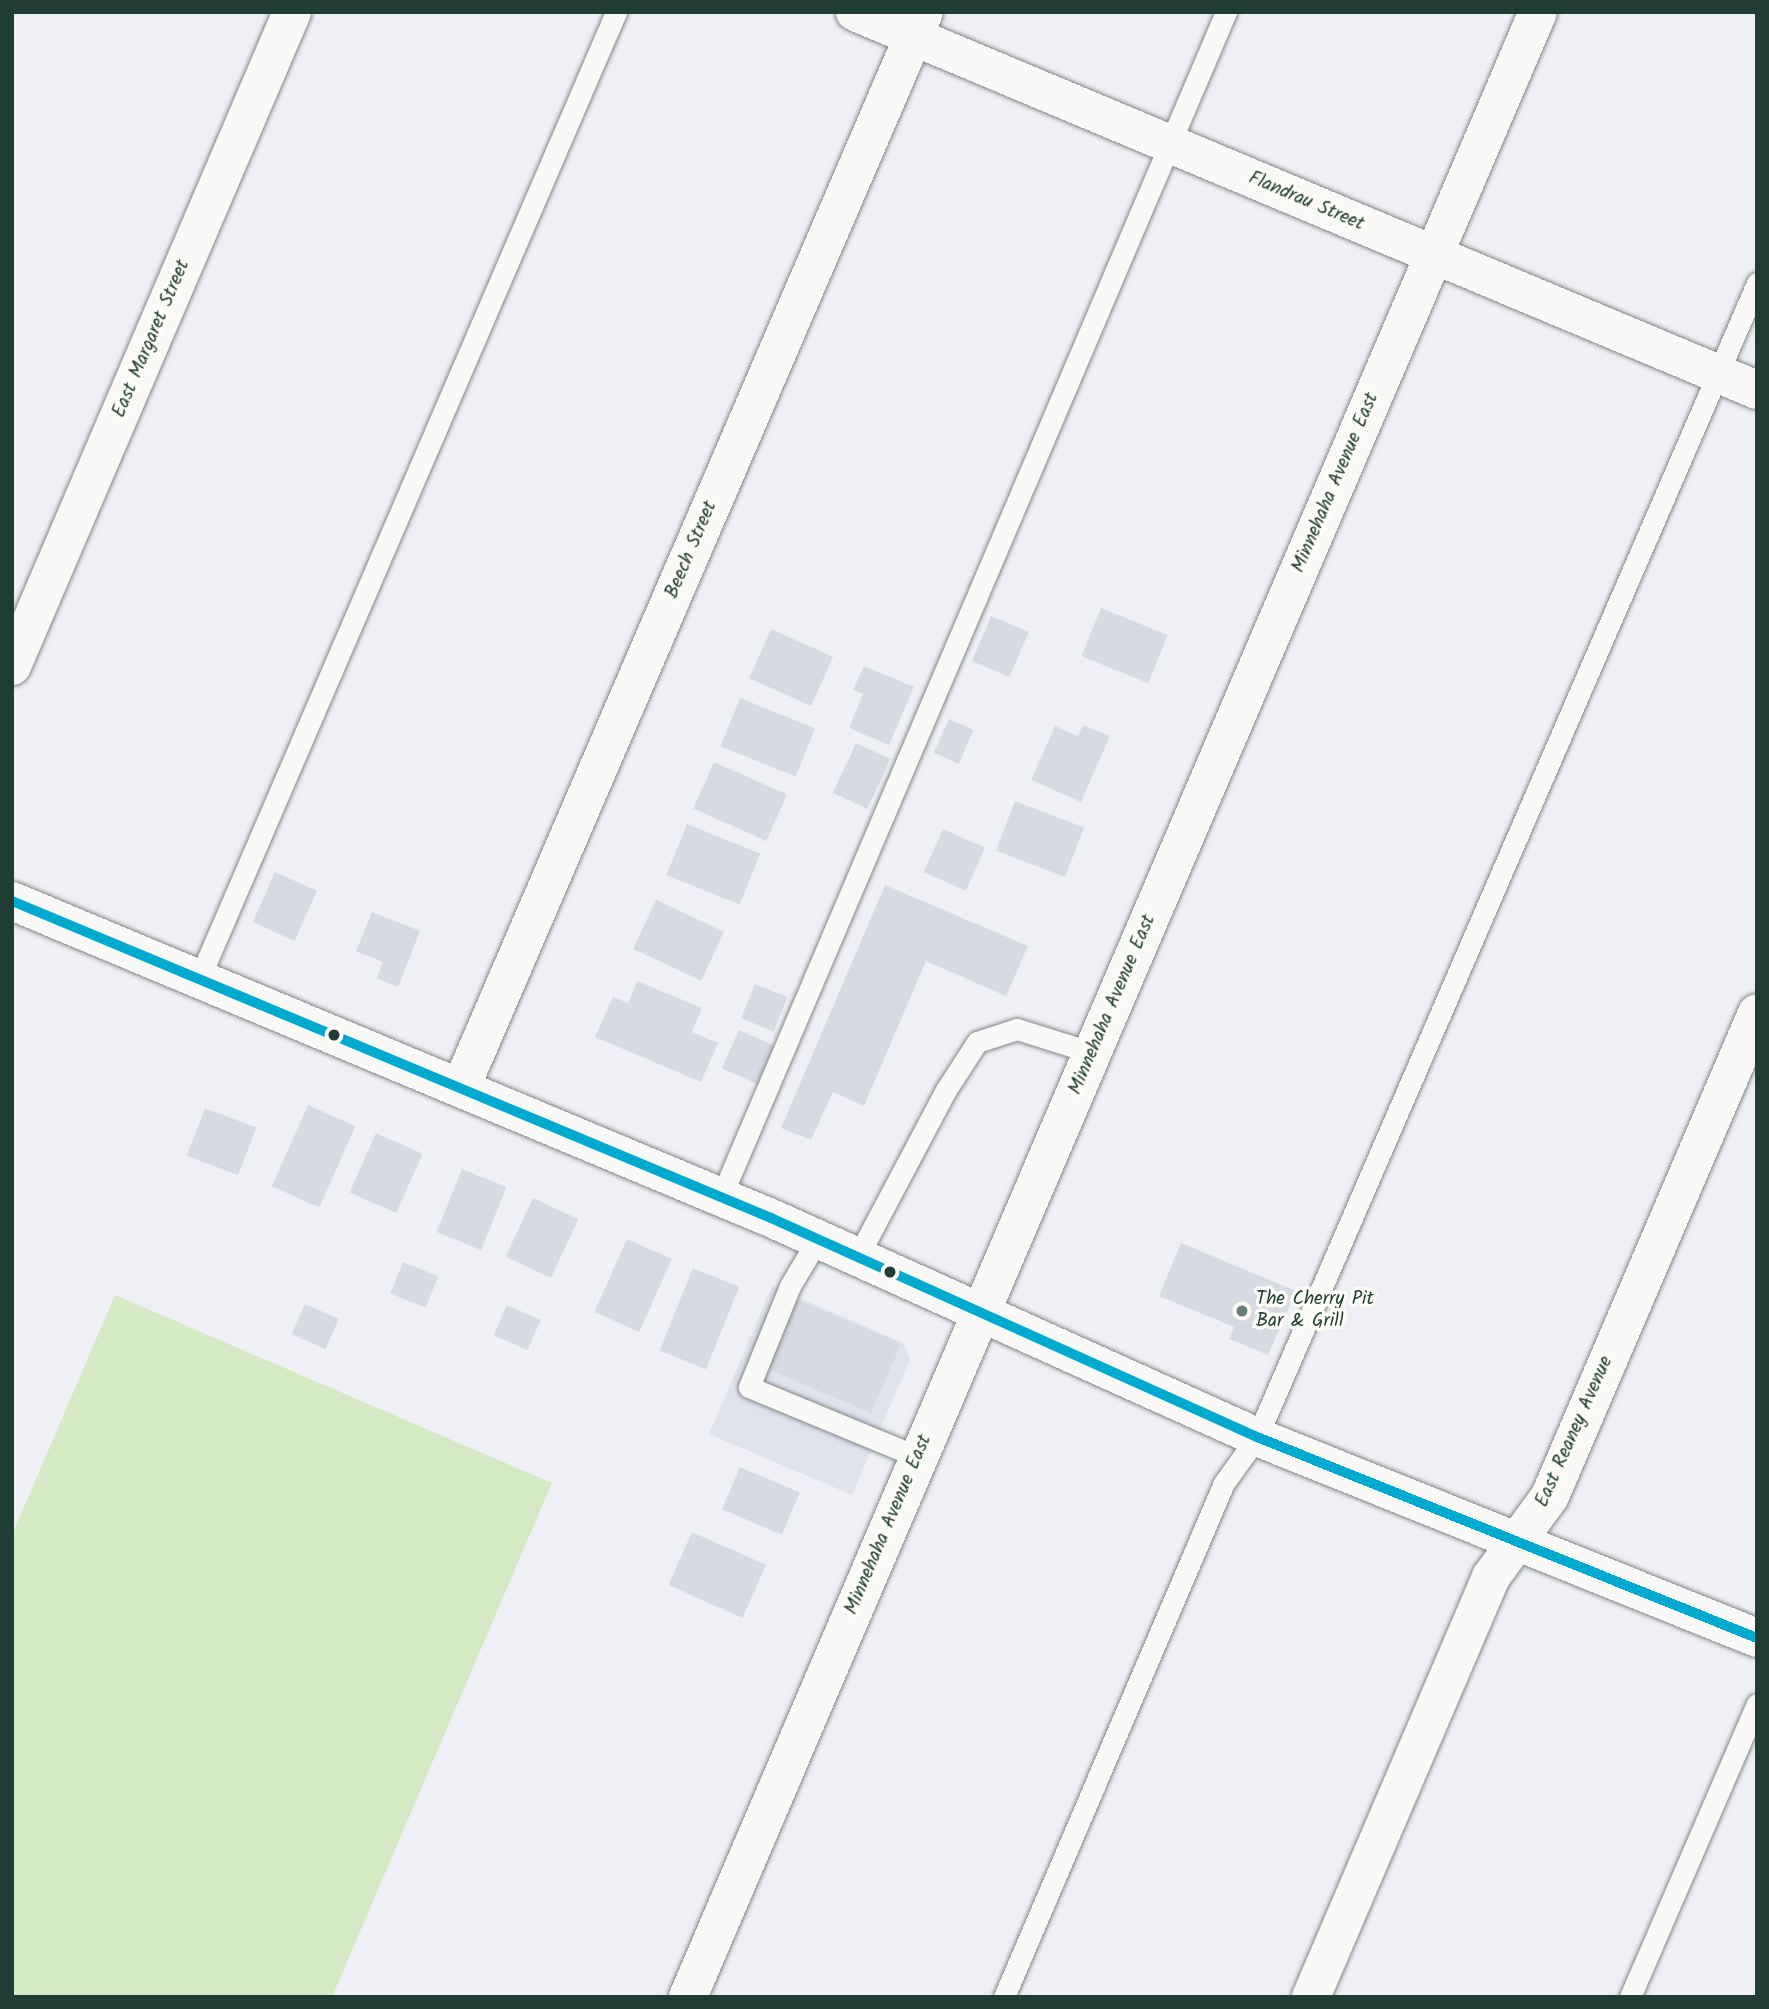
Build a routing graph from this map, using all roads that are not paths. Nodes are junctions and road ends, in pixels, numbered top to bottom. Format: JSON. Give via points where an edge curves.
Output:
{"nodes":[{"id":1,"x":292,"y":12,"type":"edge"},
{"id":2,"x":616,"y":12,"type":"edge"},
{"id":3,"x":855,"y":12,"type":"edge"},
{"id":4,"x":1226,"y":12,"type":"edge"},
{"id":5,"x":1538,"y":12,"type":"edge"},
{"id":6,"x":918,"y":24,"type":"edge"},
{"id":7,"x":1169,"y":145,"type":"junction"},
{"id":8,"x":1434,"y":256,"type":"junction"},
{"id":9,"x":1757,"y":283,"type":"edge"},
{"id":10,"x":1717,"y":376,"type":"junction"},
{"id":11,"x":1757,"y":390,"type":"edge"},
{"id":12,"x":12,"y":666,"type":"edge"},
{"id":13,"x":12,"y":901,"type":"edge"},
{"id":14,"x":199,"y":979,"type":"junction"},
{"id":15,"x":1757,"y":1013,"type":"edge"},
{"id":16,"x":1093,"y":1053,"type":"junction"},
{"id":17,"x":461,"y":1087,"type":"junction"},
{"id":18,"x":721,"y":1197,"type":"junction"},
{"id":19,"x":818,"y":1239,"type":"junction"},
{"id":20,"x":858,"y":1256,"type":"junction"},
{"id":21,"x":982,"y":1310,"type":"junction"},
{"id":22,"x":1257,"y":1437,"type":"junction"},
{"id":23,"x":918,"y":1457,"type":"junction"},
{"id":24,"x":1521,"y":1540,"type":"junction"},
{"id":25,"x":1757,"y":1638,"type":"edge"},
{"id":26,"x":1757,"y":1704,"type":"edge"},
{"id":27,"x":688,"y":1997,"type":"edge"},
{"id":28,"x":1004,"y":1997,"type":"edge"},
{"id":29,"x":1311,"y":1997,"type":"edge"},
{"id":30,"x":1630,"y":1997,"type":"edge"}],
"edges":[{"from":1,"to":12,"type":"main road","name":"East Margaret Street"},
{"from":2,"to":14,"type":"lane"},
{"from":3,"to":6,"type":"main road","name":"Flandrau Street"},
{"from":4,"to":7,"type":"lane"},
{"from":5,"to":8,"type":"main road","name":"Minnehaha Avenue East"},
{"from":6,"to":7,"type":"main road","name":"Flandrau Street"},
{"from":6,"to":17,"type":"main road","name":"Beech Street"},
{"from":7,"to":8,"type":"main road","name":"Flandrau Street"},
{"from":7,"to":18,"type":"lane"},
{"from":8,"to":10,"type":"main road","name":"Flandrau Street"},
{"from":8,"to":16,"type":"main road","name":"Minnehaha Avenue East"},
{"from":9,"to":10,"type":"lane"},
{"from":10,"to":11,"type":"main road","name":"Flandrau Street"},
{"from":10,"to":22,"type":"lane"},
{"from":13,"to":14,"type":"main road"},
{"from":14,"to":17,"type":"main road"},
{"from":15,"to":24,"type":"main road","name":"East Reaney Avenue","via":[[1550,1496]]},
{"from":16,"to":20,"type":"lane","via":[[1017,1029],[977,1042],[946,1090]]},
{"from":16,"to":21,"type":"main road","name":"Minnehaha Avenue East"},
{"from":17,"to":18,"type":"main road"},
{"from":18,"to":19,"type":"main road"},
{"from":19,"to":20,"type":"main road"},
{"from":19,"to":23,"type":"lane","via":[[790,1286],[749,1387]]},
{"from":20,"to":21,"type":"main road"},
{"from":21,"to":22,"type":"main road"},
{"from":21,"to":23,"type":"main road","name":"Minnehaha Avenue East"},
{"from":22,"to":24,"type":"main road"},
{"from":22,"to":28,"type":"lane","via":[[1224,1483]]},
{"from":23,"to":27,"type":"main road","name":"Minnehaha Avenue East"},
{"from":24,"to":25,"type":"main road"},
{"from":24,"to":29,"type":"main road","name":"East Reaney Avenue","via":[[1491,1577]]},
{"from":26,"to":30,"type":"lane"}]}
